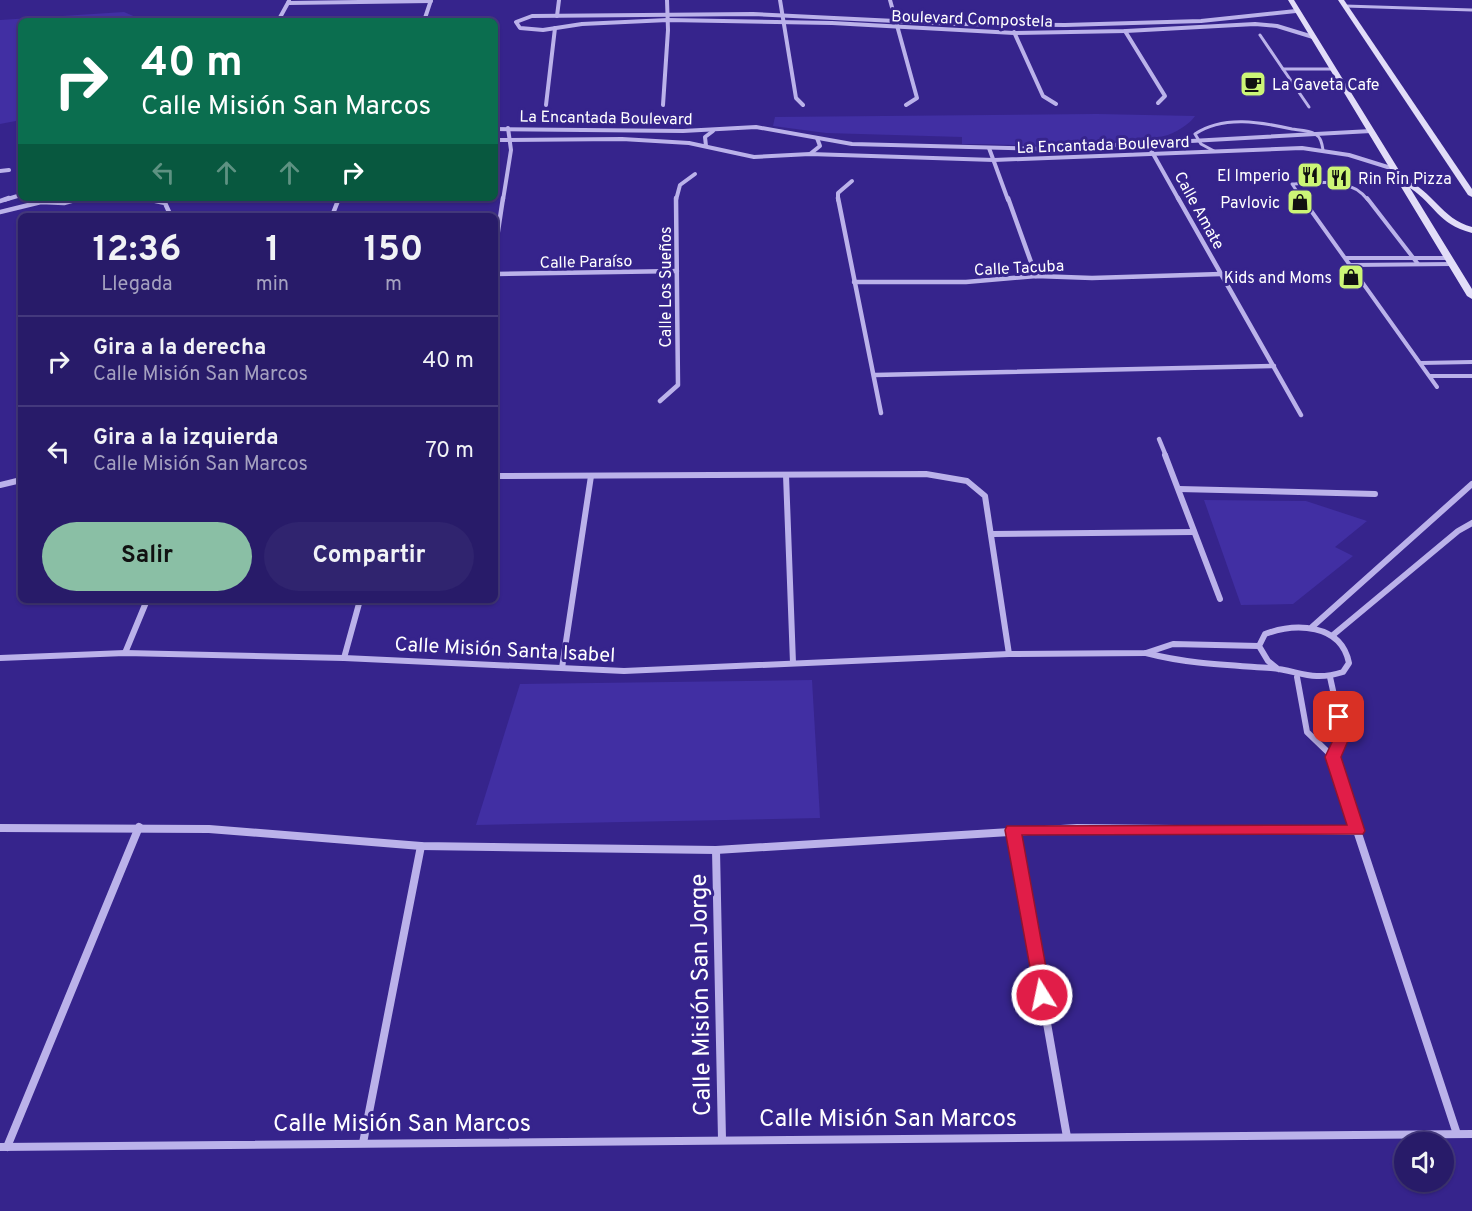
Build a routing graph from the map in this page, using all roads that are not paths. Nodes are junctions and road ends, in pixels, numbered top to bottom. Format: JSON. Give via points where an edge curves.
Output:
{"nodes":[{"id":1,"x":560,"y":0,"type":"edge"},
{"id":2,"x":667,"y":0,"type":"edge"},
{"id":3,"x":780,"y":0,"type":"edge"},
{"id":4,"x":890,"y":0,"type":"edge"},
{"id":5,"x":1291,"y":0,"type":"edge"},
{"id":6,"x":289,"y":1,"type":"edge"},
{"id":7,"x":431,"y":1,"type":"edge"},
{"id":8,"x":1343,"y":3,"type":"edge"},
{"id":9,"x":1296,"y":10,"type":"junction"},
{"id":10,"x":1472,"y":10,"type":"edge"},
{"id":11,"x":782,"y":15,"type":"junction"},
{"id":12,"x":557,"y":16,"type":"junction"},
{"id":13,"x":667,"y":17,"type":"junction"},
{"id":14,"x":280,"y":18,"type":"edge"},
{"id":15,"x":425,"y":18,"type":"edge"},
{"id":16,"x":897,"y":21,"type":"junction"},
{"id":17,"x":1201,"y":21,"type":"junction"},
{"id":18,"x":784,"y":22,"type":"junction"},
{"id":19,"x":1014,"y":25,"type":"junction"},
{"id":20,"x":1122,"y":25,"type":"junction"},
{"id":21,"x":1207,"y":27,"type":"junction"},
{"id":22,"x":555,"y":28,"type":"junction"},
{"id":23,"x":898,"y":28,"type":"junction"},
{"id":24,"x":1126,"y":31,"type":"junction"},
{"id":25,"x":1014,"y":33,"type":"junction"},
{"id":26,"x":1260,"y":35,"type":"dead end"},
{"id":27,"x":1313,"y":36,"type":"junction"},
{"id":28,"x":1283,"y":69,"type":"junction"},
{"id":29,"x":1333,"y":69,"type":"junction"},
{"id":30,"x":1158,"y":103,"type":"dead end"},
{"id":31,"x":1056,"y":104,"type":"dead end"},
{"id":32,"x":546,"y":105,"type":"dead end"},
{"id":33,"x":663,"y":105,"type":"dead end"},
{"id":34,"x":803,"y":105,"type":"dead end"},
{"id":35,"x":906,"y":105,"type":"dead end"},
{"id":36,"x":1309,"y":107,"type":"dead end"},
{"id":37,"x":508,"y":128,"type":"junction"},
{"id":38,"x":498,"y":129,"type":"edge"},
{"id":39,"x":716,"y":129,"type":"junction"},
{"id":40,"x":1371,"y":131,"type":"junction"},
{"id":41,"x":1315,"y":134,"type":"junction"},
{"id":42,"x":814,"y":137,"type":"junction"},
{"id":43,"x":498,"y":140,"type":"edge"},
{"id":44,"x":509,"y":140,"type":"junction"},
{"id":45,"x":1198,"y":140,"type":"junction"},
{"id":46,"x":1147,"y":143,"type":"junction"},
{"id":47,"x":706,"y":146,"type":"junction"},
{"id":48,"x":989,"y":148,"type":"junction"},
{"id":49,"x":1323,"y":150,"type":"junction"},
{"id":50,"x":1214,"y":151,"type":"junction"},
{"id":51,"x":810,"y":154,"type":"junction"},
{"id":52,"x":1155,"y":155,"type":"junction"},
{"id":53,"x":994,"y":160,"type":"junction"},
{"id":54,"x":1395,"y":169,"type":"junction"},
{"id":55,"x":9,"y":170,"type":"dead end"},
{"id":56,"x":0,"y":171,"type":"edge"},
{"id":57,"x":695,"y":174,"type":"dead end"},
{"id":58,"x":852,"y":181,"type":"dead end"},
{"id":59,"x":1403,"y":182,"type":"junction"},
{"id":60,"x":1472,"y":195,"type":"edge"},
{"id":61,"x":18,"y":196,"type":"edge"},
{"id":62,"x":0,"y":201,"type":"edge"},
{"id":63,"x":41,"y":201,"type":"joint"},
{"id":64,"x":72,"y":201,"type":"edge"},
{"id":65,"x":156,"y":201,"type":"edge"},
{"id":66,"x":0,"y":212,"type":"edge"},
{"id":67,"x":168,"y":213,"type":"edge"},
{"id":68,"x":1472,"y":230,"type":"edge"},
{"id":69,"x":498,"y":231,"type":"edge"},
{"id":70,"x":1346,"y":258,"type":"junction"},
{"id":71,"x":1413,"y":258,"type":"junction"},
{"id":72,"x":1452,"y":261,"type":"junction"},
{"id":73,"x":1418,"y":264,"type":"junction"},
{"id":74,"x":1351,"y":265,"type":"junction"},
{"id":75,"x":677,"y":271,"type":"junction"},
{"id":76,"x":498,"y":274,"type":"edge"},
{"id":77,"x":1221,"y":274,"type":"junction"},
{"id":78,"x":1460,"y":274,"type":"junction"},
{"id":79,"x":1472,"y":275,"type":"edge"},
{"id":80,"x":1036,"y":276,"type":"junction"},
{"id":81,"x":854,"y":282,"type":"junction"},
{"id":82,"x":1472,"y":296,"type":"edge"},
{"id":83,"x":1472,"y":362,"type":"edge"},
{"id":84,"x":1420,"y":363,"type":"junction"},
{"id":85,"x":1274,"y":366,"type":"junction"},
{"id":86,"x":875,"y":375,"type":"junction"},
{"id":87,"x":1472,"y":375,"type":"edge"},
{"id":88,"x":1430,"y":376,"type":"junction"},
{"id":89,"x":1437,"y":387,"type":"dead end"},
{"id":90,"x":660,"y":401,"type":"dead end"},
{"id":91,"x":881,"y":413,"type":"dead end"},
{"id":92,"x":1301,"y":415,"type":"dead end"},
{"id":93,"x":1159,"y":439,"type":"dead end"},
{"id":94,"x":786,"y":475,"type":"junction"},
{"id":95,"x":498,"y":476,"type":"edge"},
{"id":96,"x":591,"y":476,"type":"junction"},
{"id":97,"x":18,"y":481,"type":"edge"},
{"id":98,"x":1472,"y":484,"type":"edge"},
{"id":99,"x":0,"y":485,"type":"edge"},
{"id":100,"x":1179,"y":489,"type":"junction"},
{"id":101,"x":1375,"y":494,"type":"dead end"},
{"id":102,"x":1472,"y":523,"type":"edge"},
{"id":103,"x":1194,"y":532,"type":"junction"},
{"id":104,"x":992,"y":534,"type":"junction"},
{"id":105,"x":1220,"y":599,"type":"dead end"},
{"id":106,"x":146,"y":603,"type":"edge"},
{"id":107,"x":359,"y":603,"type":"edge"},
{"id":108,"x":1312,"y":627,"type":"junction"},
{"id":109,"x":1333,"y":635,"type":"junction"},
{"id":110,"x":1259,"y":646,"type":"junction"},
{"id":111,"x":125,"y":653,"type":"junction"},
{"id":112,"x":1146,"y":653,"type":"junction"},
{"id":113,"x":1009,"y":654,"type":"junction"},
{"id":114,"x":344,"y":657,"type":"junction"},
{"id":115,"x":0,"y":658,"type":"edge"},
{"id":116,"x":793,"y":663,"type":"junction"},
{"id":117,"x":562,"y":668,"type":"junction"},
{"id":118,"x":1278,"y":669,"type":"junction"},
{"id":119,"x":1297,"y":677,"type":"junction"},
{"id":120,"x":1330,"y":677,"type":"junction"},
{"id":121,"x":1333,"y":757,"type":"junction"},
{"id":122,"x":139,"y":827,"type":"junction"},
{"id":123,"x":0,"y":828,"type":"edge"},
{"id":124,"x":1013,"y":830,"type":"junction"},
{"id":125,"x":1357,"y":831,"type":"junction"},
{"id":126,"x":421,"y":846,"type":"junction"},
{"id":127,"x":716,"y":850,"type":"junction"},
{"id":128,"x":1457,"y":1134,"type":"junction"},
{"id":129,"x":1472,"y":1134,"type":"edge"},
{"id":130,"x":1067,"y":1137,"type":"junction"},
{"id":131,"x":722,"y":1139,"type":"junction"},
{"id":132,"x":363,"y":1143,"type":"junction"},
{"id":133,"x":4,"y":1147,"type":"edge"}],
"edges":[{"from":1,"to":12,"type":"street"},
{"from":2,"to":13,"type":"street"},
{"from":3,"to":11,"type":"street"},
{"from":4,"to":16,"type":"street"},
{"from":5,"to":9,"type":"main road"},
{"from":6,"to":7,"type":"street"},
{"from":6,"to":14,"type":"street"},
{"from":7,"to":15,"type":"street"},
{"from":8,"to":10,"type":"lane"},
{"from":8,"to":60,"type":"main road"},
{"from":9,"to":17,"type":"street","name":"Boulevard Compostela"},
{"from":9,"to":27,"type":"main road"},
{"from":11,"to":13,"type":"street","name":"Boulevard Compostela"},
{"from":11,"to":16,"type":"street","name":"Boulevard Compostela"},
{"from":11,"to":18,"type":"street"},
{"from":12,"to":13,"type":"street","name":"Boulevard Compostela"},
{"from":12,"to":22,"type":"street","name":"Boulevard Compostela","via":[[532,16],[516,22],[527,30]]},
{"from":13,"to":18,"type":"street","name":"Boulevard Compostela"},
{"from":13,"to":22,"type":"street","name":"Boulevard Compostela"},
{"from":13,"to":33,"type":"street"},
{"from":16,"to":19,"type":"street","name":"Boulevard Compostela"},
{"from":16,"to":23,"type":"street"},
{"from":17,"to":20,"type":"street","name":"Boulevard Compostela"},
{"from":17,"to":21,"type":"street"},
{"from":18,"to":23,"type":"street","name":"Boulevard Compostela"},
{"from":18,"to":34,"type":"street","via":[[796,98]]},
{"from":19,"to":20,"type":"street","name":"Boulevard Compostela"},
{"from":19,"to":25,"type":"street"},
{"from":20,"to":24,"type":"street"},
{"from":21,"to":24,"type":"street","name":"Boulevard Compostela"},
{"from":21,"to":27,"type":"street","name":"Boulevard Compostela","via":[[1266,24]]},
{"from":22,"to":32,"type":"street"},
{"from":23,"to":25,"type":"street","name":"Boulevard Compostela"},
{"from":23,"to":35,"type":"street","via":[[917,98]]},
{"from":24,"to":25,"type":"street","name":"Boulevard Compostela"},
{"from":24,"to":30,"type":"street","via":[[1165,96]]},
{"from":25,"to":31,"type":"street","via":[[1043,96]]},
{"from":26,"to":28,"type":"lane"},
{"from":27,"to":29,"type":"main road"},
{"from":28,"to":29,"type":"lane"},
{"from":28,"to":36,"type":"lane"},
{"from":29,"to":40,"type":"main road"},
{"from":37,"to":38,"type":"street","name":"La Encantada Boulevard"},
{"from":37,"to":39,"type":"street","name":"La Encantada Boulevard"},
{"from":37,"to":44,"type":"street"},
{"from":39,"to":42,"type":"street","name":"La Encantada Boulevard","via":[[756,127]]},
{"from":39,"to":47,"type":"street","name":"La Encantada Boulevard","via":[[705,137]]},
{"from":40,"to":41,"type":"street","name":"La Encantada Boulevard"},
{"from":40,"to":54,"type":"main road"},
{"from":41,"to":45,"type":"street","name":"La Encantada Boulevard"},
{"from":41,"to":45,"type":"lane","via":[[1229,123],[1198,130]]},
{"from":41,"to":49,"type":"lane"},
{"from":42,"to":48,"type":"street","name":"La Encantada Boulevard","via":[[852,144]]},
{"from":42,"to":51,"type":"street","via":[[820,146]]},
{"from":43,"to":44,"type":"street","name":"La Encantada Boulevard"},
{"from":44,"to":47,"type":"street","name":"La Encantada Boulevard","via":[[622,140]]},
{"from":44,"to":69,"type":"street"},
{"from":45,"to":46,"type":"street","name":"La Encantada Boulevard"},
{"from":45,"to":50,"type":"lane"},
{"from":46,"to":48,"type":"street","name":"La Encantada Boulevard"},
{"from":46,"to":52,"type":"street","name":"Calle Amate"},
{"from":47,"to":51,"type":"street","name":"La Encantada Boulevard","via":[[754,157]]},
{"from":48,"to":53,"type":"street"},
{"from":49,"to":50,"type":"street","name":"La Encantada Boulevard","via":[[1281,147]]},
{"from":49,"to":54,"type":"street","name":"La Encantada Boulevard"},
{"from":50,"to":52,"type":"street","name":"La Encantada Boulevard"},
{"from":51,"to":53,"type":"street","name":"La Encantada Boulevard"},
{"from":52,"to":53,"type":"street","name":"La Encantada Boulevard"},
{"from":52,"to":77,"type":"street","name":"Calle Amate"},
{"from":53,"to":80,"type":"street"},
{"from":54,"to":59,"type":"main road"},
{"from":55,"to":56,"type":"street"},
{"from":57,"to":75,"type":"street","name":"Calle Los Sueños","via":[[680,185],[676,199]]},
{"from":58,"to":81,"type":"street","via":[[838,193],[838,199]]},
{"from":59,"to":68,"type":"main road","via":[[1419,190],[1452,225]]},
{"from":59,"to":72,"type":"main road"},
{"from":61,"to":62,"type":"street"},
{"from":63,"to":64,"type":"street"},
{"from":63,"to":66,"type":"street"},
{"from":65,"to":67,"type":"street","via":[[165,203]]},
{"from":70,"to":71,"type":"lane"},
{"from":70,"to":71,"type":"lane","via":[[1292,184],[1342,183],[1360,189]]},
{"from":70,"to":74,"type":"lane"},
{"from":71,"to":72,"type":"lane"},
{"from":71,"to":73,"type":"lane"},
{"from":72,"to":73,"type":"lane"},
{"from":72,"to":78,"type":"main road"},
{"from":73,"to":74,"type":"lane"},
{"from":74,"to":84,"type":"lane"},
{"from":75,"to":76,"type":"street","name":"Calle Paraíso"},
{"from":75,"to":90,"type":"street","name":"Calle Los Sueños","via":[[678,385]]},
{"from":77,"to":80,"type":"street","name":"Calle Tacuba"},
{"from":77,"to":85,"type":"street","name":"Calle Amate"},
{"from":78,"to":79,"type":"main road"},
{"from":78,"to":82,"type":"main road"},
{"from":80,"to":81,"type":"street","name":"Calle Tacuba","via":[[966,282]]},
{"from":81,"to":86,"type":"street"},
{"from":83,"to":84,"type":"lane"},
{"from":84,"to":88,"type":"lane"},
{"from":85,"to":86,"type":"street"},
{"from":85,"to":92,"type":"street","name":"Calle Amate"},
{"from":86,"to":91,"type":"street"},
{"from":87,"to":88,"type":"lane"},
{"from":88,"to":89,"type":"lane"},
{"from":93,"to":100,"type":"street"},
{"from":94,"to":96,"type":"street"},
{"from":94,"to":104,"type":"street","via":[[926,474],[969,480],[985,496]]},
{"from":94,"to":116,"type":"street"},
{"from":95,"to":96,"type":"street"},
{"from":96,"to":117,"type":"street"},
{"from":97,"to":99,"type":"street"},
{"from":98,"to":108,"type":"street"},
{"from":100,"to":101,"type":"street"},
{"from":100,"to":103,"type":"street"},
{"from":102,"to":109,"type":"street"},
{"from":103,"to":104,"type":"street"},
{"from":103,"to":105,"type":"street"},
{"from":104,"to":113,"type":"street"},
{"from":106,"to":111,"type":"street"},
{"from":107,"to":114,"type":"street"},
{"from":108,"to":109,"type":"street"},
{"from":108,"to":110,"type":"street","via":[[1273,629]]},
{"from":109,"to":120,"type":"street","via":[[1348,650],[1350,658],[1348,667]]},
{"from":110,"to":112,"type":"street","name":"Calle Misión Santa Isabel","via":[[1173,644]]},
{"from":110,"to":118,"type":"street"},
{"from":111,"to":114,"type":"street","name":"Calle Misión Santa Isabel"},
{"from":111,"to":115,"type":"street","name":"Calle Misión Santa Isabel"},
{"from":112,"to":113,"type":"street","name":"Calle Misión Santa Isabel"},
{"from":112,"to":118,"type":"street","name":"Calle Misión Santa Isabel","via":[[1178,663]]},
{"from":113,"to":116,"type":"street","name":"Calle Misión Santa Isabel"},
{"from":114,"to":117,"type":"street","name":"Calle Misión Santa Isabel"},
{"from":116,"to":117,"type":"street","name":"Calle Misión Santa Isabel","via":[[694,670]]},
{"from":118,"to":119,"type":"street"},
{"from":119,"to":120,"type":"street"},
{"from":119,"to":121,"type":"street","via":[[1307,732]]},
{"from":120,"to":121,"type":"street","via":[[1343,736]]},
{"from":121,"to":125,"type":"street"},
{"from":122,"to":123,"type":"street"},
{"from":122,"to":126,"type":"street"},
{"from":122,"to":133,"type":"street"},
{"from":124,"to":125,"type":"street"},
{"from":124,"to":127,"type":"street"},
{"from":124,"to":130,"type":"street"},
{"from":125,"to":128,"type":"street"},
{"from":126,"to":127,"type":"street"},
{"from":126,"to":132,"type":"street"},
{"from":127,"to":131,"type":"street","name":"Calle Misión San Jorge"},
{"from":128,"to":129,"type":"street","name":"Calle Misión San Marcos"},
{"from":128,"to":130,"type":"street","name":"Calle Misión San Marcos"},
{"from":130,"to":131,"type":"street","name":"Calle Misión San Marcos"},
{"from":131,"to":132,"type":"street","name":"Calle Misión San Marcos"},
{"from":132,"to":133,"type":"street","name":"Calle Misión San Marcos"}]}
